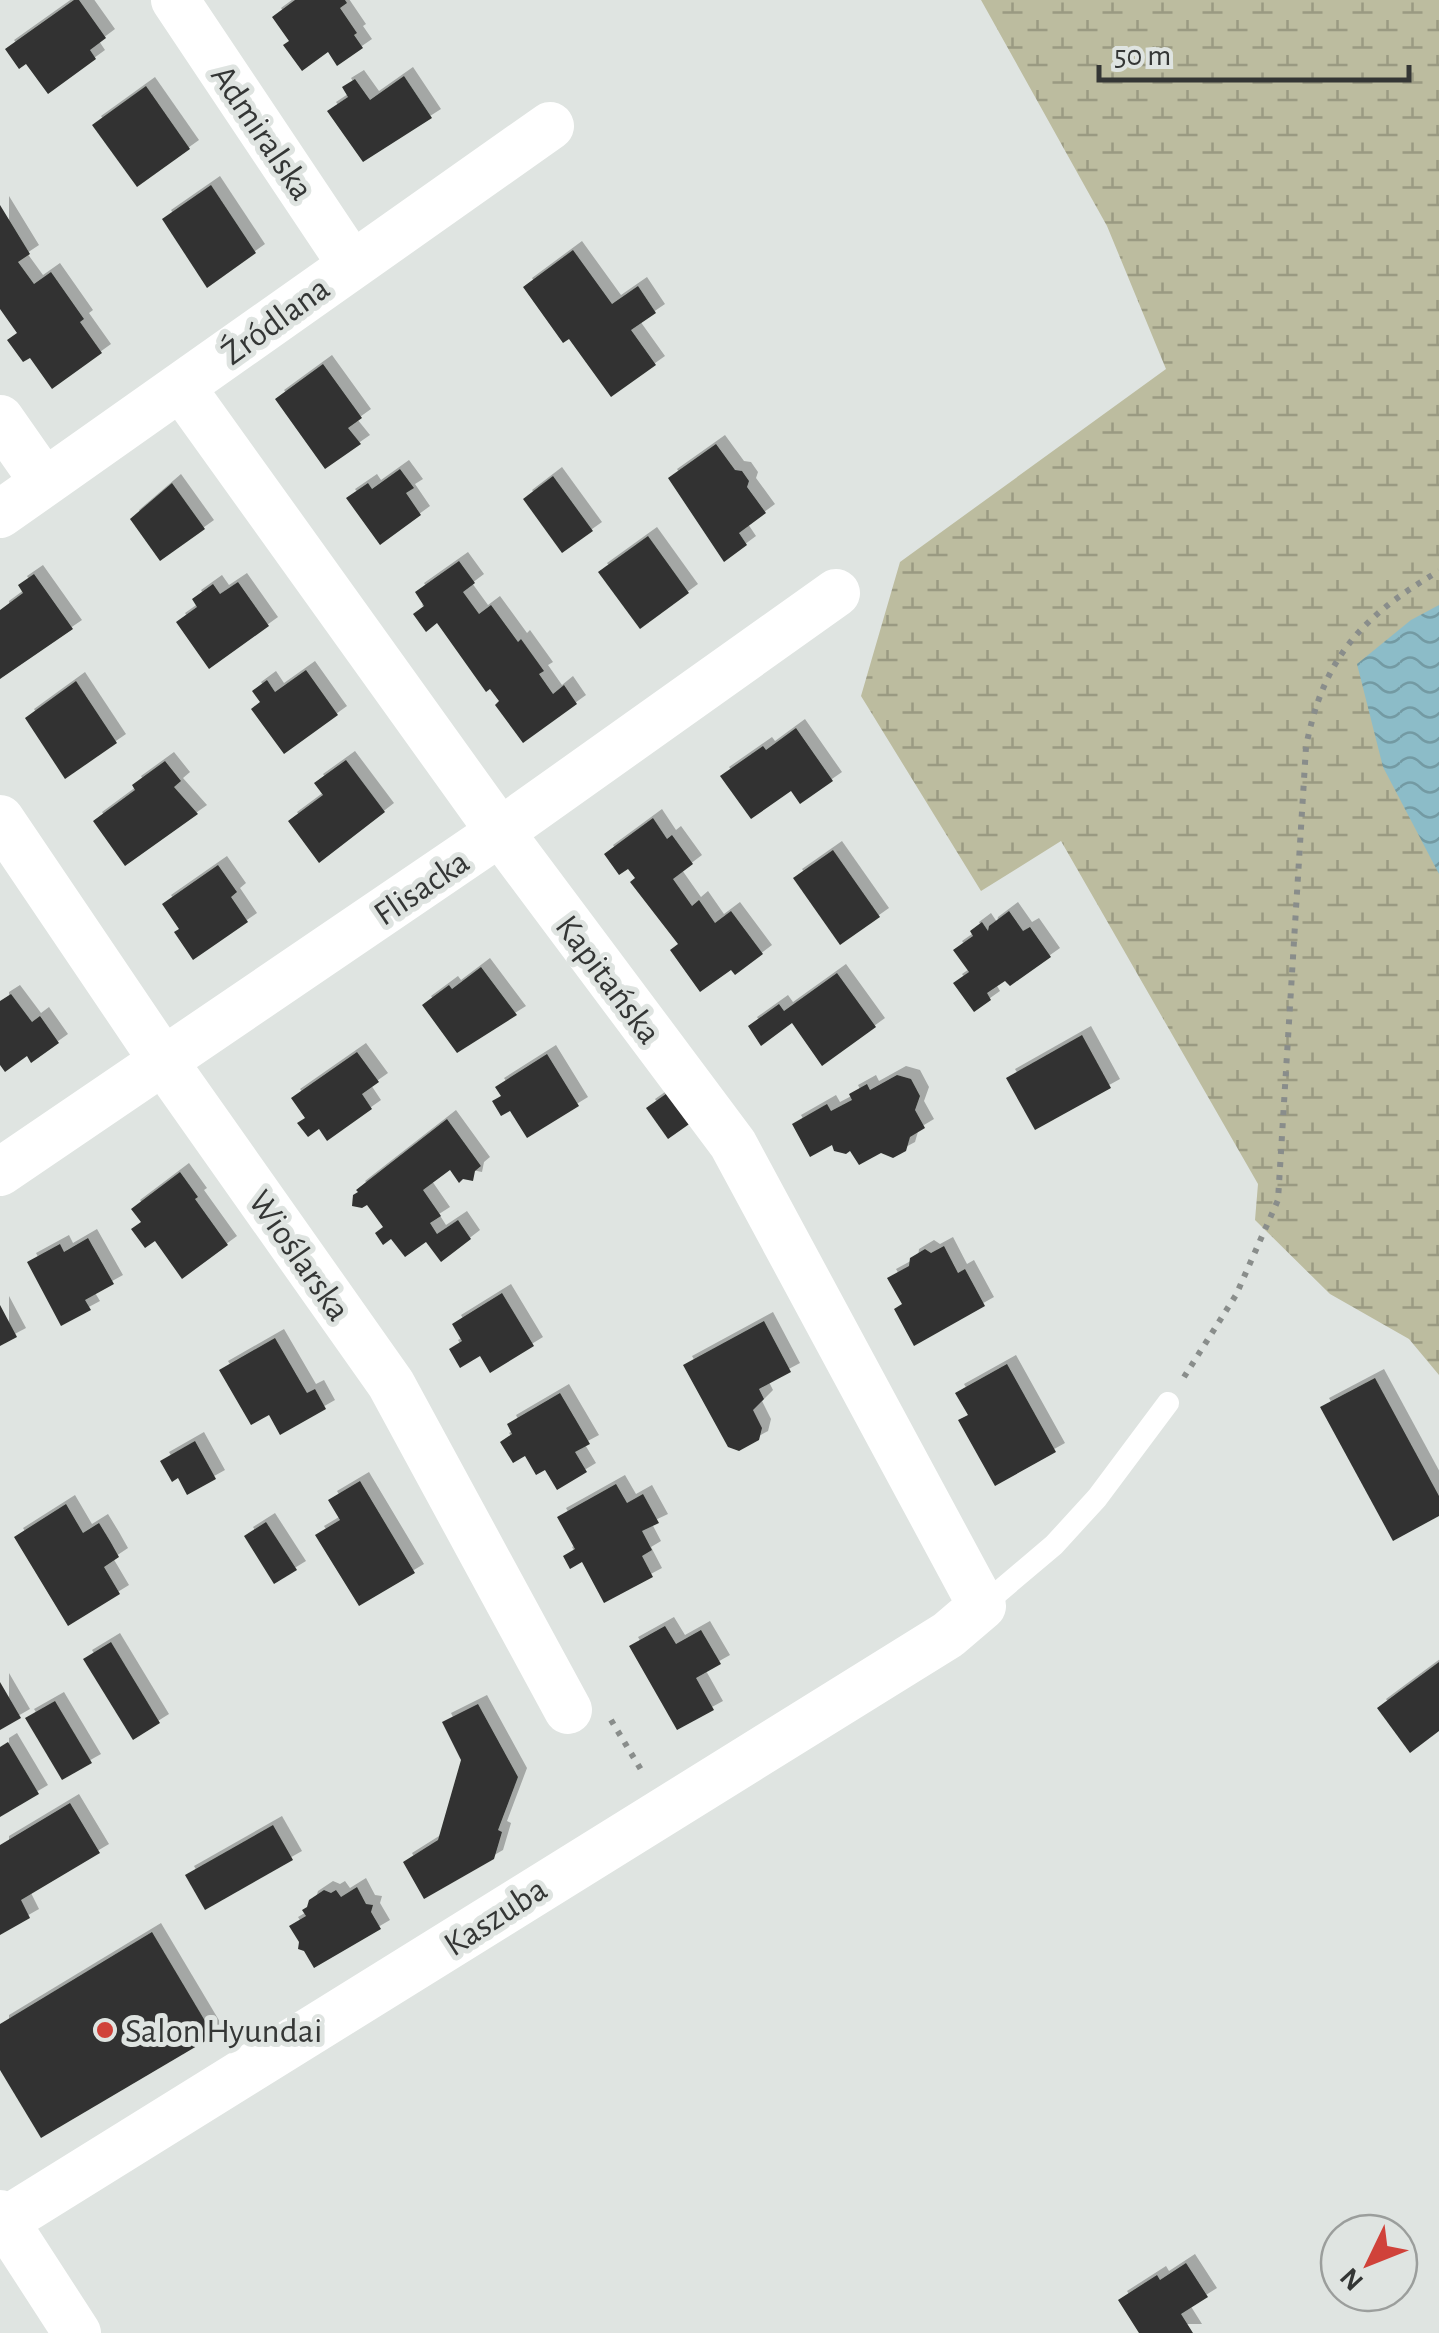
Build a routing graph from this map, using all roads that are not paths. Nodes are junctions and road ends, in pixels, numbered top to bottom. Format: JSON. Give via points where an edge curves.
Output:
{"nodes":[{"id":1,"x":175,"y":0,"type":"edge"},
{"id":2,"x":550,"y":126,"type":"dead end"},
{"id":3,"x":352,"y":265,"type":"junction"},
{"id":4,"x":182,"y":386,"type":"junction"},
{"id":5,"x":0,"y":419,"type":"edge"},
{"id":6,"x":44,"y":482,"type":"junction"},
{"id":7,"x":0,"y":514,"type":"edge"},
{"id":8,"x":836,"y":592,"type":"dead end"},
{"id":9,"x":0,"y":819,"type":"edge"},
{"id":10,"x":500,"y":832,"type":"junction"},
{"id":11,"x":164,"y":1062,"type":"junction"},
{"id":12,"x":0,"y":1172,"type":"edge"},
{"id":13,"x":1168,"y":1403,"type":"road end"},
{"id":14,"x":982,"y":1606,"type":"junction"},
{"id":15,"x":568,"y":1710,"type":"road end"},
{"id":16,"x":2,"y":2217,"type":"edge"},
{"id":17,"x":77,"y":2333,"type":"edge"}],
"edges":[{"from":1,"to":3,"type":"street","name":"Admiralska"},
{"from":2,"to":3,"type":"street","name":"Źródlana"},
{"from":3,"to":4,"type":"street","name":"Źródlana"},
{"from":4,"to":6,"type":"street","name":"Źródlana"},
{"from":4,"to":10,"type":"street","name":"Kapitańska"},
{"from":5,"to":6,"type":"street"},
{"from":6,"to":7,"type":"street","name":"Źródlana"},
{"from":8,"to":10,"type":"street","name":"Flisacka"},
{"from":9,"to":11,"type":"street","name":"Wioślarska"},
{"from":10,"to":11,"type":"street","name":"Flisacka"},
{"from":10,"to":14,"type":"street","name":"Kapitańska","via":[[732,1144]]},
{"from":11,"to":12,"type":"street","name":"Flisacka"},
{"from":11,"to":15,"type":"street","name":"Wioślarska","via":[[392,1384]]},
{"from":13,"to":14,"type":"lane","via":[[1054,1545]]},
{"from":14,"to":16,"type":"street","name":"Kaszuba","via":[[948,1635],[371,1996]]},
{"from":16,"to":17,"type":"street"}]}
